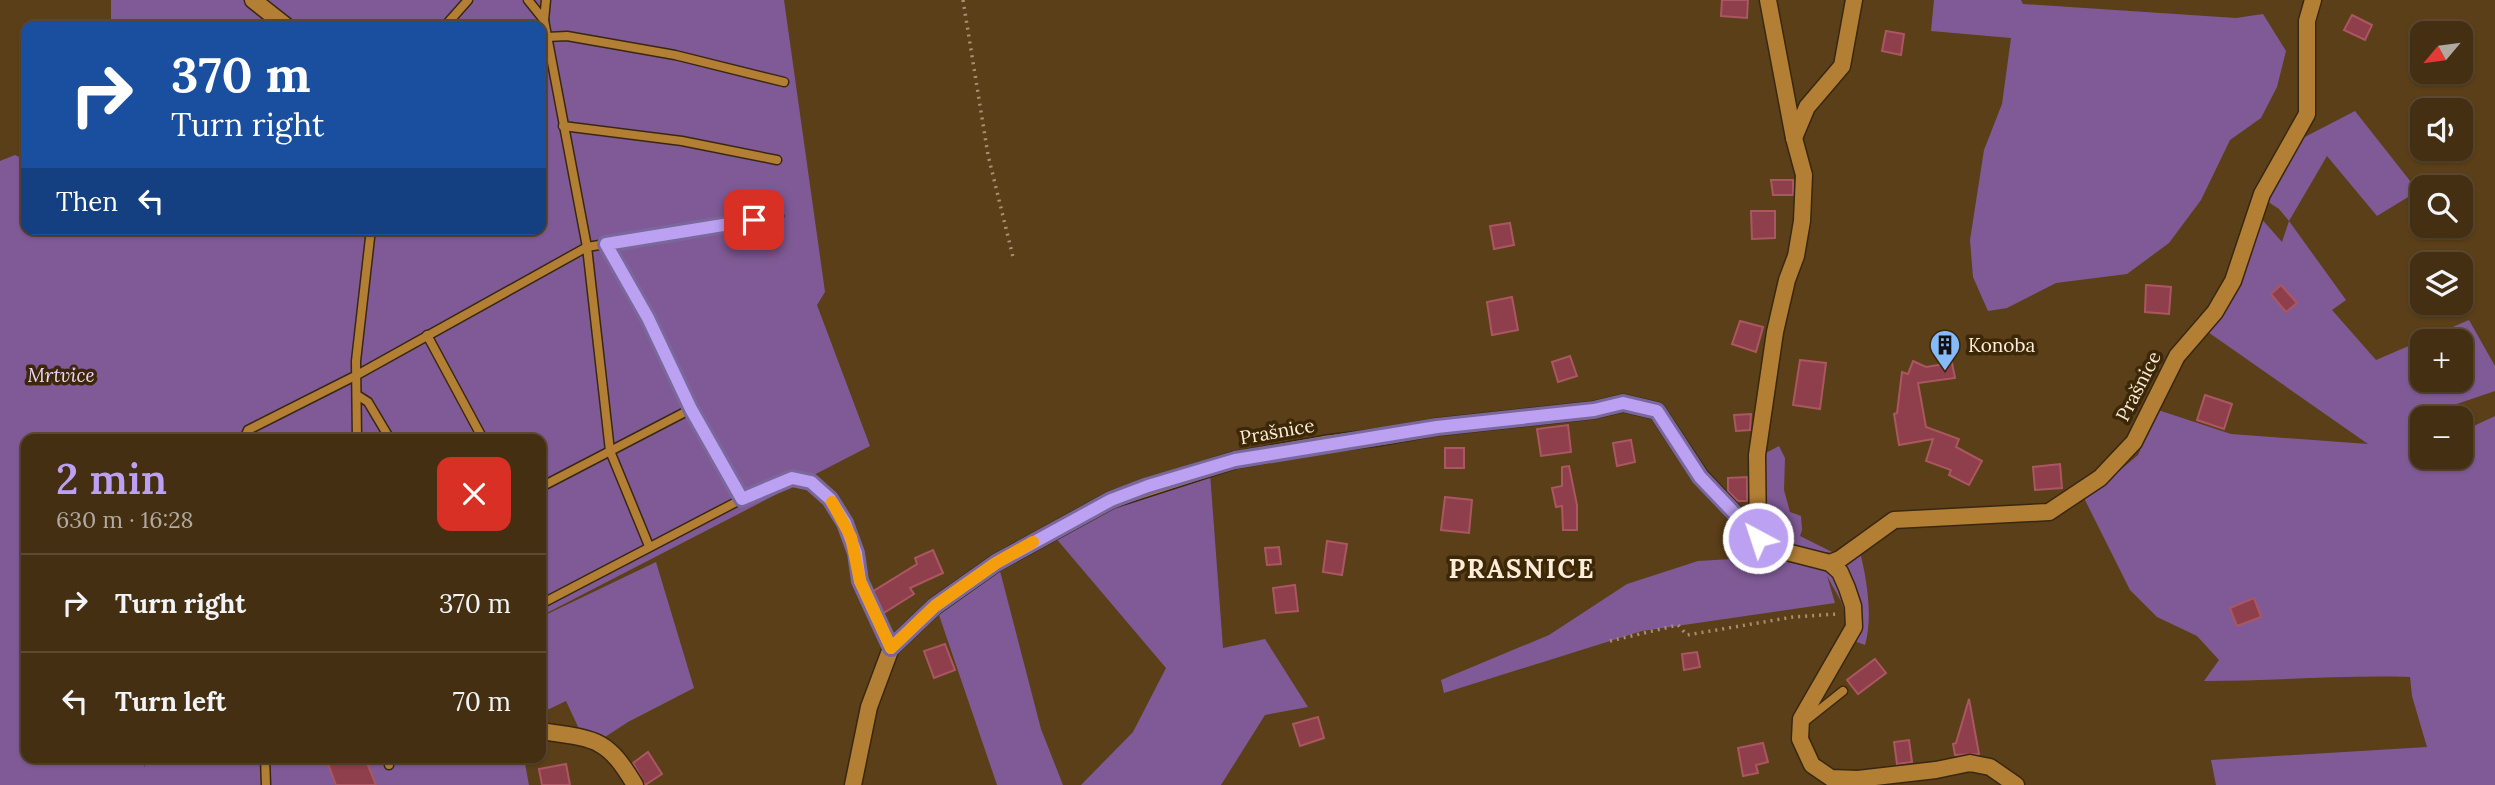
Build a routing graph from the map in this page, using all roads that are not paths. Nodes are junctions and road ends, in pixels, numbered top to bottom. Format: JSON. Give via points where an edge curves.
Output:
{"nodes":[{"id":1,"x":253,"y":0,"type":"edge"},
{"id":2,"x":468,"y":0,"type":"edge"},
{"id":3,"x":528,"y":0,"type":"edge"},
{"id":4,"x":545,"y":0,"type":"edge"},
{"id":5,"x":1768,"y":0,"type":"edge"},
{"id":6,"x":1854,"y":0,"type":"edge"},
{"id":7,"x":2313,"y":0,"type":"edge"},
{"id":8,"x":544,"y":20,"type":"joint"},
{"id":9,"x":280,"y":21,"type":"edge"},
{"id":10,"x":449,"y":21,"type":"edge"},
{"id":11,"x":546,"y":31,"type":"edge"},
{"id":12,"x":547,"y":37,"type":"junction"},
{"id":13,"x":784,"y":82,"type":"dead end"},
{"id":14,"x":563,"y":126,"type":"junction"},
{"id":15,"x":1794,"y":138,"type":"junction"},
{"id":16,"x":777,"y":160,"type":"dead end"},
{"id":17,"x":779,"y":216,"type":"dead end"},
{"id":18,"x":369,"y":235,"type":"edge"},
{"id":19,"x":606,"y":244,"type":"junction"},
{"id":20,"x":587,"y":247,"type":"junction"},
{"id":21,"x":427,"y":335,"type":"junction"},
{"id":22,"x":357,"y":375,"type":"junction"},
{"id":23,"x":357,"y":395,"type":"junction"},
{"id":24,"x":691,"y":409,"type":"junction"},
{"id":25,"x":246,"y":434,"type":"edge"},
{"id":26,"x":357,"y":434,"type":"edge"},
{"id":27,"x":387,"y":434,"type":"edge"},
{"id":28,"x":480,"y":434,"type":"edge"},
{"id":29,"x":610,"y":451,"type":"junction"},
{"id":30,"x":546,"y":484,"type":"edge"},
{"id":31,"x":742,"y":499,"type":"junction"},
{"id":32,"x":1758,"y":538,"type":"junction"},
{"id":33,"x":649,"y":546,"type":"junction"},
{"id":34,"x":1830,"y":563,"type":"junction"},
{"id":35,"x":546,"y":601,"type":"edge"},
{"id":36,"x":891,"y":648,"type":"junction"},
{"id":37,"x":1843,"y":691,"type":"dead end"},
{"id":38,"x":1801,"y":725,"type":"junction"},
{"id":39,"x":547,"y":732,"type":"dead end"},
{"id":40,"x":265,"y":763,"type":"edge"},
{"id":41,"x":266,"y":785,"type":"edge"},
{"id":42,"x":635,"y":785,"type":"edge"},
{"id":43,"x":853,"y":785,"type":"edge"},
{"id":44,"x":2016,"y":785,"type":"edge"}],
"edges":[{"from":1,"to":9,"type":"street"},
{"from":2,"to":10,"type":"lane"},
{"from":3,"to":8,"type":"lane"},
{"from":4,"to":8,"type":"lane"},
{"from":5,"to":15,"type":"street"},
{"from":6,"to":15,"type":"street","via":[[1842,65],[1807,107]]},
{"from":7,"to":34,"type":"street","name":"Prašnice","via":[[2307,22],[2307,114],[2262,194],[2233,281],[2215,312],[2177,356],[2134,442],[2100,478],[2049,512],[1894,520]]},
{"from":11,"to":12,"type":"lane"},
{"from":12,"to":13,"type":"lane","via":[[567,36],[675,55]]},
{"from":12,"to":14,"type":"lane"},
{"from":14,"to":16,"type":"lane","via":[[682,141]]},
{"from":14,"to":20,"type":"lane"},
{"from":15,"to":32,"type":"street","via":[[1804,175],[1802,221],[1775,332],[1757,455]]},
{"from":17,"to":19,"type":"lane"},
{"from":18,"to":22,"type":"lane"},
{"from":19,"to":20,"type":"lane"},
{"from":19,"to":24,"type":"lane"},
{"from":20,"to":21,"type":"lane"},
{"from":20,"to":29,"type":"lane"},
{"from":21,"to":22,"type":"lane"},
{"from":21,"to":28,"type":"lane"},
{"from":22,"to":23,"type":"lane"},
{"from":22,"to":25,"type":"lane"},
{"from":23,"to":26,"type":"lane"},
{"from":23,"to":27,"type":"lane","via":[[368,402]]},
{"from":24,"to":29,"type":"lane"},
{"from":24,"to":31,"type":"lane"},
{"from":29,"to":30,"type":"lane"},
{"from":29,"to":33,"type":"lane"},
{"from":31,"to":33,"type":"lane"},
{"from":31,"to":36,"type":"lane","via":[[792,478],[811,482],[830,499],[845,523],[860,581]]},
{"from":32,"to":34,"type":"street","name":"Prašnice","via":[[1779,550]]},
{"from":32,"to":36,"type":"street","name":"Prašnice","via":[[1700,477],[1657,411],[1623,403],[1324,444],[1235,460],[1148,486],[1111,500],[996,563],[935,606]]},
{"from":33,"to":35,"type":"lane"},
{"from":34,"to":38,"type":"street","via":[[1840,572],[1853,606],[1854,627],[1811,699]]},
{"from":36,"to":43,"type":"street","name":"Prašnice","via":[[869,707]]},
{"from":37,"to":38,"type":"lane"},
{"from":38,"to":44,"type":"street","via":[[1800,739],[1812,765],[1831,778],[1858,779],[1970,762],[1990,768]]},
{"from":39,"to":42,"type":"street","via":[[587,737],[604,745],[619,758]]},
{"from":40,"to":41,"type":"lane"}]}
